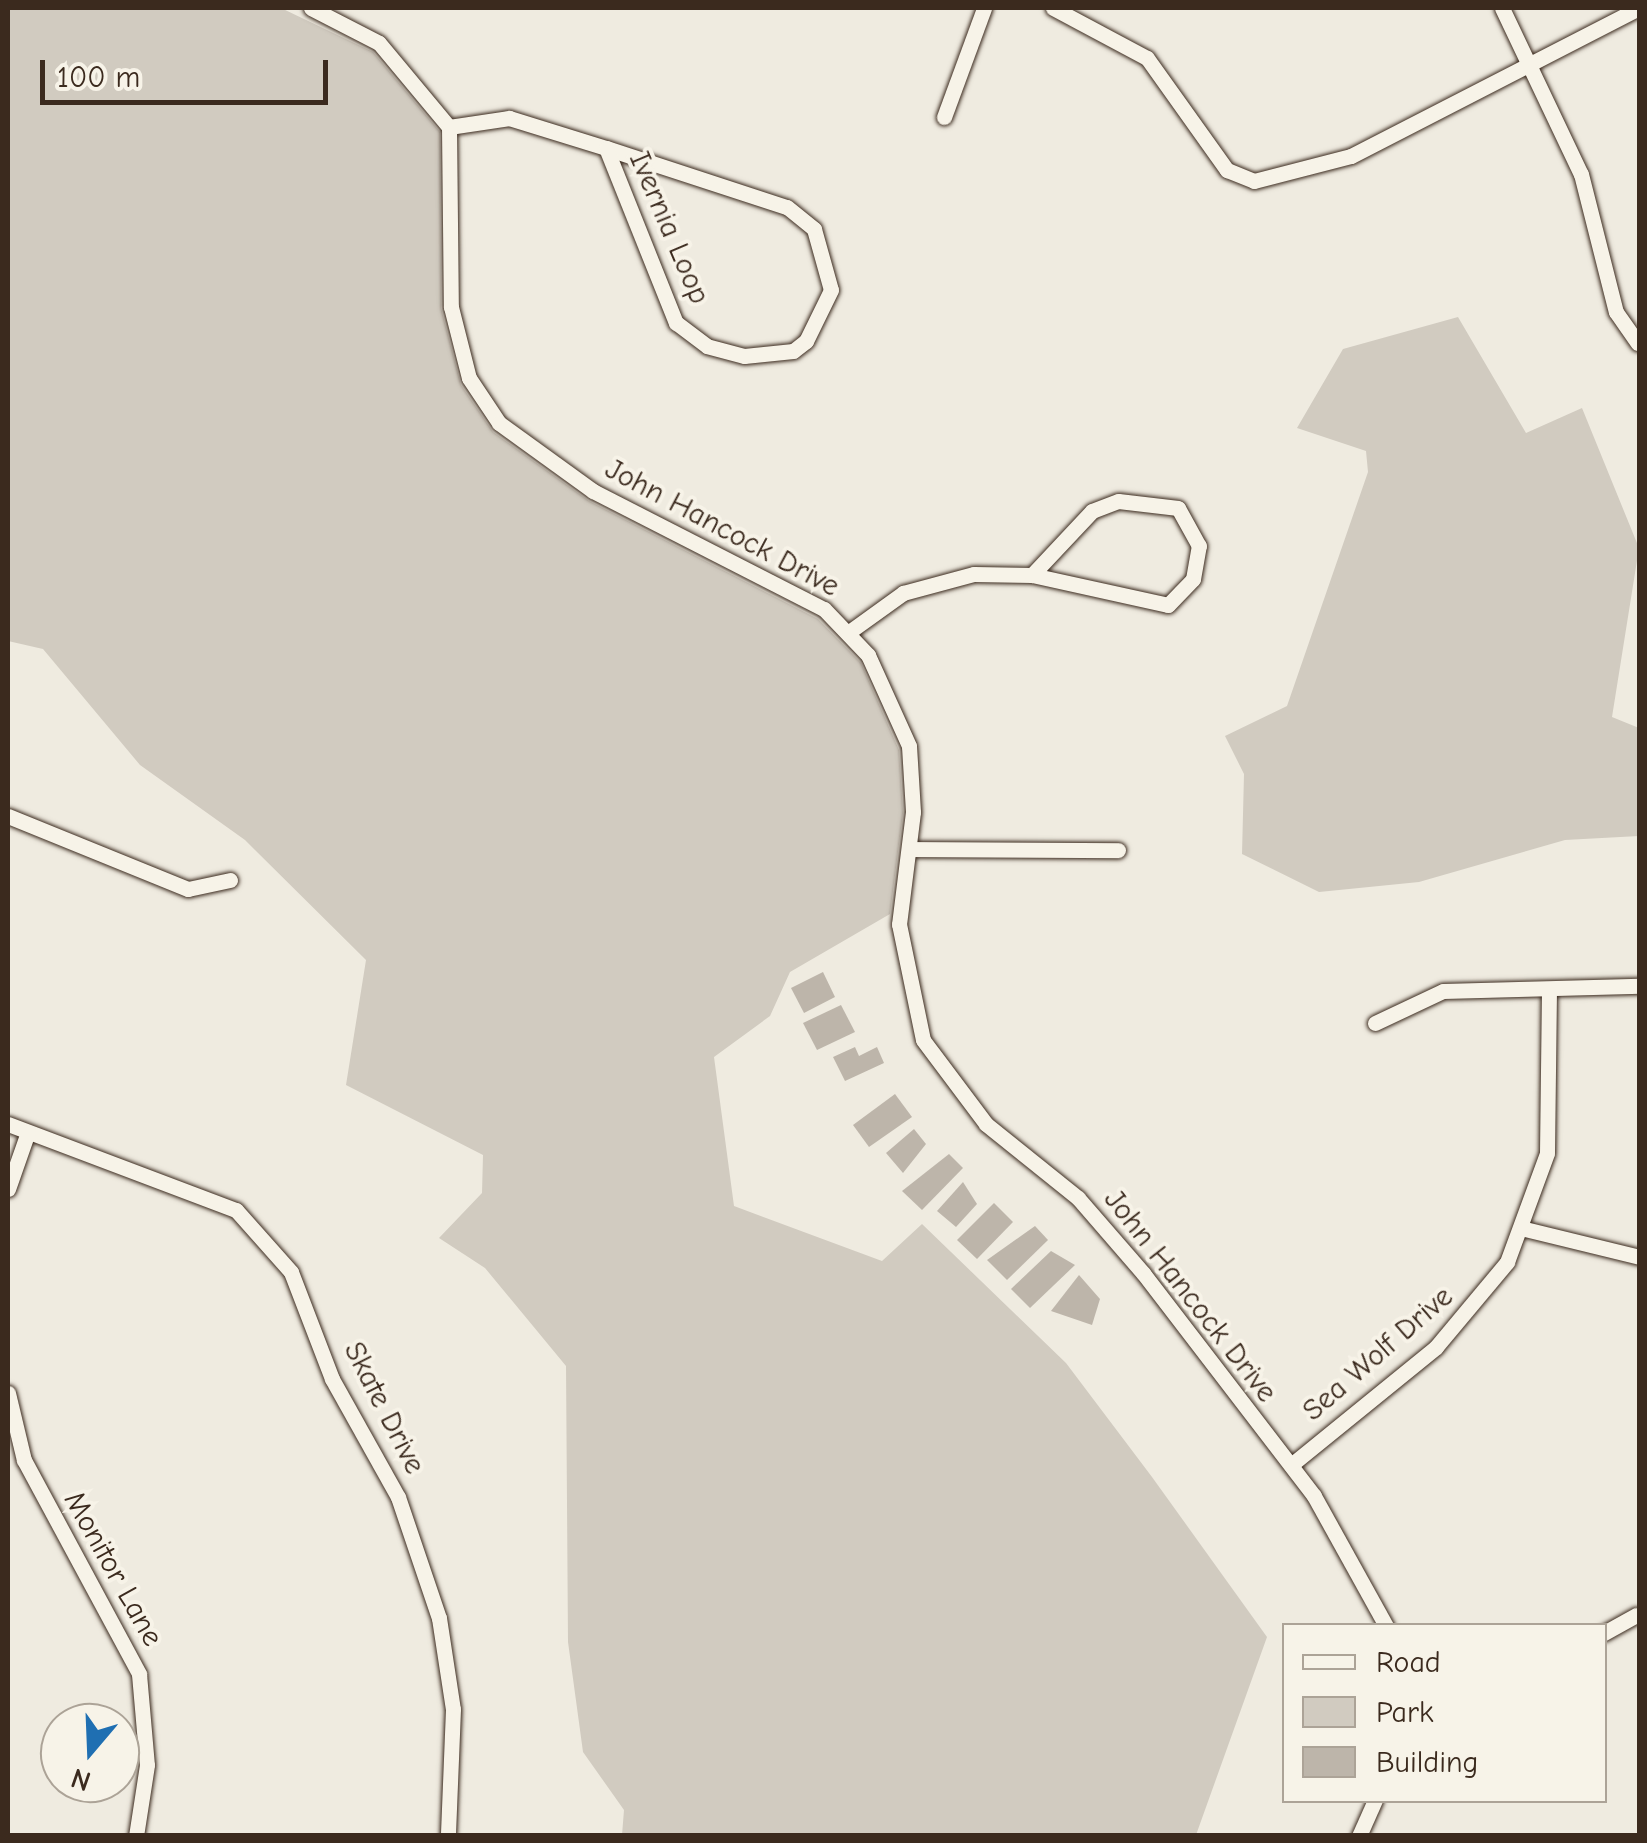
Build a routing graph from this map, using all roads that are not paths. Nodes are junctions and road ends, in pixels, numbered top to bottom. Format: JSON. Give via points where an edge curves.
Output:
{"nodes":[{"id":1,"x":312,"y":8,"type":"edge"},
{"id":2,"x":984,"y":8,"type":"edge"},
{"id":3,"x":1054,"y":8,"type":"edge"},
{"id":4,"x":1502,"y":8,"type":"edge"},
{"id":5,"x":1639,"y":8,"type":"edge"},
{"id":6,"x":1532,"y":68,"type":"junction"},
{"id":7,"x":944,"y":118,"type":"dead end"},
{"id":8,"x":450,"y":127,"type":"junction"},
{"id":9,"x":606,"y":148,"type":"junction"},
{"id":10,"x":1638,"y":342,"type":"edge"},
{"id":11,"x":1032,"y":575,"type":"junction"},
{"id":12,"x":849,"y":632,"type":"junction"},
{"id":13,"x":8,"y":816,"type":"edge"},
{"id":14,"x":909,"y":849,"type":"junction"},
{"id":15,"x":1118,"y":850,"type":"dead end"},
{"id":16,"x":230,"y":880,"type":"dead end"},
{"id":17,"x":1640,"y":986,"type":"edge"},
{"id":18,"x":1549,"y":990,"type":"junction"},
{"id":19,"x":1374,"y":1023,"type":"dead end"},
{"id":20,"x":8,"y":1124,"type":"edge"},
{"id":21,"x":28,"y":1132,"type":"junction"},
{"id":22,"x":8,"y":1188,"type":"edge"},
{"id":23,"x":1525,"y":1229,"type":"junction"},
{"id":24,"x":1640,"y":1257,"type":"edge"},
{"id":25,"x":8,"y":1393,"type":"edge"},
{"id":26,"x":16,"y":1462,"type":"edge"},
{"id":27,"x":1290,"y":1466,"type":"junction"},
{"id":28,"x":1636,"y":1614,"type":"dead end"},
{"id":29,"x":1385,"y":1623,"type":"edge"},
{"id":30,"x":1607,"y":1631,"type":"edge"},
{"id":31,"x":1374,"y":1803,"type":"edge"},
{"id":32,"x":136,"y":1836,"type":"edge"},
{"id":33,"x":448,"y":1836,"type":"edge"},
{"id":34,"x":1359,"y":1836,"type":"edge"}],
"edges":[{"from":1,"to":8,"type":"street","via":[[379,43]]},
{"from":2,"to":7,"type":"street"},
{"from":3,"to":6,"type":"street","via":[[1147,58],[1242,179],[1272,181],[1343,159]]},
{"from":4,"to":6,"type":"street"},
{"from":5,"to":6,"type":"street"},
{"from":6,"to":10,"type":"street","via":[[1581,174],[1616,312]]},
{"from":8,"to":9,"type":"street","name":"Ivernia Loop","via":[[509,118]]},
{"from":8,"to":12,"type":"street","name":"John Hancock Drive","via":[[451,306],[469,378],[499,423],[550,466],[824,609]]},
{"from":9,"to":9,"type":"street","name":"Ivernia Loop","via":[[787,207],[814,230],[831,290],[806,341],[793,352],[744,356],[708,346],[676,323]]},
{"from":11,"to":11,"type":"street","via":[[1168,605],[1193,579],[1199,546],[1178,508],[1150,498],[1118,501],[1092,511]]},
{"from":11,"to":12,"type":"street","via":[[944,580],[877,605]]},
{"from":12,"to":14,"type":"street","name":"John Hancock Drive","via":[[885,683],[908,746]]},
{"from":13,"to":16,"type":"street","via":[[188,889]]},
{"from":14,"to":15,"type":"street","via":[[1078,857]]},
{"from":14,"to":27,"type":"street","name":"John Hancock Drive","via":[[902,962],[939,1070],[986,1124],[1110,1232]]},
{"from":17,"to":18,"type":"street"},
{"from":18,"to":19,"type":"street","via":[[1443,991]]},
{"from":18,"to":23,"type":"street","name":"Sea Wolf Drive","via":[[1552,1110]]},
{"from":20,"to":21,"type":"street","name":"Skate Drive"},
{"from":21,"to":22,"type":"street"},
{"from":21,"to":33,"type":"street","name":"Skate Drive","via":[[236,1210],[291,1272],[332,1379],[398,1497],[439,1618],[453,1710]]},
{"from":23,"to":24,"type":"street"},
{"from":23,"to":27,"type":"street","name":"Sea Wolf Drive","via":[[1454,1330]]},
{"from":25,"to":26,"type":"street","name":"Monitor Lane"},
{"from":26,"to":32,"type":"street","name":"Monitor Lane","via":[[138,1674],[146,1766]]},
{"from":27,"to":29,"type":"street","name":"John Hancock Drive","via":[[1362,1569]]},
{"from":28,"to":30,"type":"street"},
{"from":31,"to":34,"type":"street"}]}
